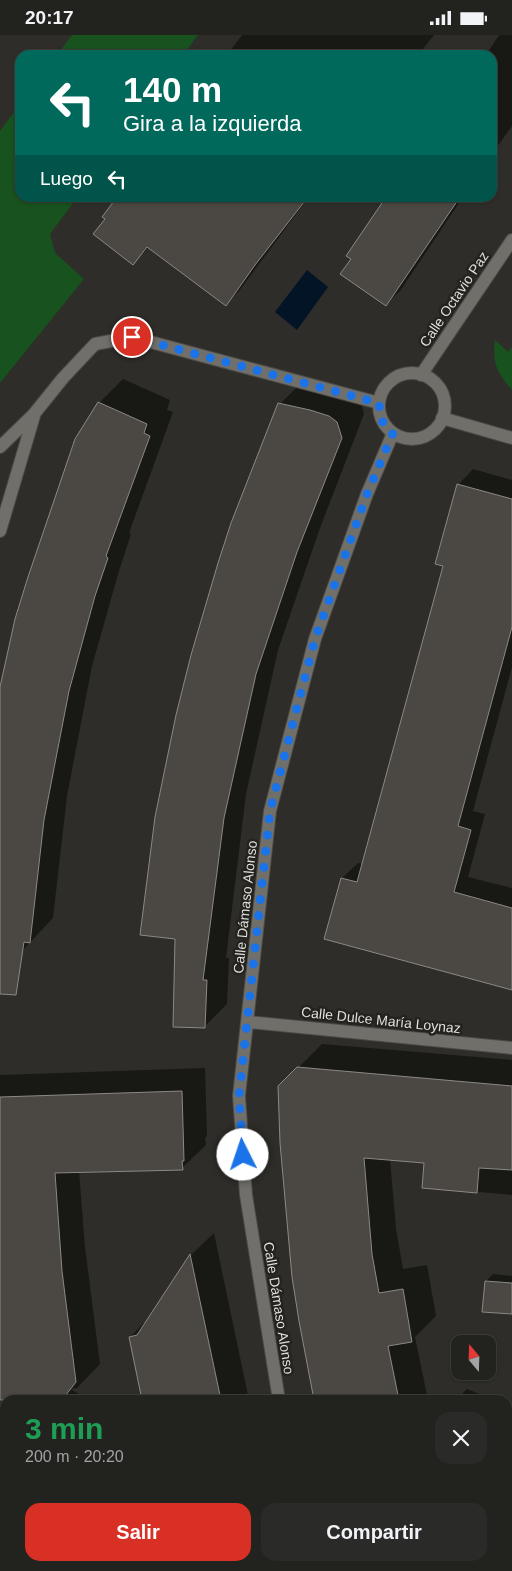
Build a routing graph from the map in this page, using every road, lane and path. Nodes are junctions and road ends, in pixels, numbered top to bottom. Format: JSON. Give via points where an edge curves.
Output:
{"nodes":[{"id":1,"x":512,"y":240,"type":"edge"},
{"id":2,"x":421,"y":375,"type":"junction"},
{"id":3,"x":379,"y":403,"type":"junction"},
{"id":4,"x":34,"y":414,"type":"junction"},
{"id":5,"x":442,"y":418,"type":"junction"},
{"id":6,"x":393,"y":433,"type":"junction"},
{"id":7,"x":512,"y":438,"type":"edge"},
{"id":8,"x":0,"y":447,"type":"edge"},
{"id":9,"x":0,"y":531,"type":"edge"},
{"id":10,"x":248,"y":1022,"type":"junction"},
{"id":11,"x":512,"y":1048,"type":"edge"},
{"id":12,"x":278,"y":1395,"type":"edge"}],
"edges":[{"from":1,"to":2,"type":"street","name":"Calle Octavio Paz"},
{"from":2,"to":3,"type":"street","via":[[411,373],[393,379],[381,393]]},
{"from":2,"to":5,"type":"street","via":[[429,378],[441,392],[444,400]]},
{"from":3,"to":4,"type":"street","via":[[132,337],[95,344],[62,378]]},
{"from":3,"to":6,"type":"street","via":[[381,420]]},
{"from":4,"to":8,"type":"street"},
{"from":4,"to":9,"type":"street"},
{"from":5,"to":6,"type":"street","via":[[434,430],[421,438],[402,438]]},
{"from":5,"to":7,"type":"street"},
{"from":6,"to":10,"type":"street","name":"Calle Dámaso Alonso","via":[[367,494],[315,639],[270,811]]},
{"from":10,"to":11,"type":"street","name":"Calle Dulce María Loynaz"},
{"from":10,"to":12,"type":"street","name":"Calle Dámaso Alonso","via":[[239,1096],[246,1195]]}]}
